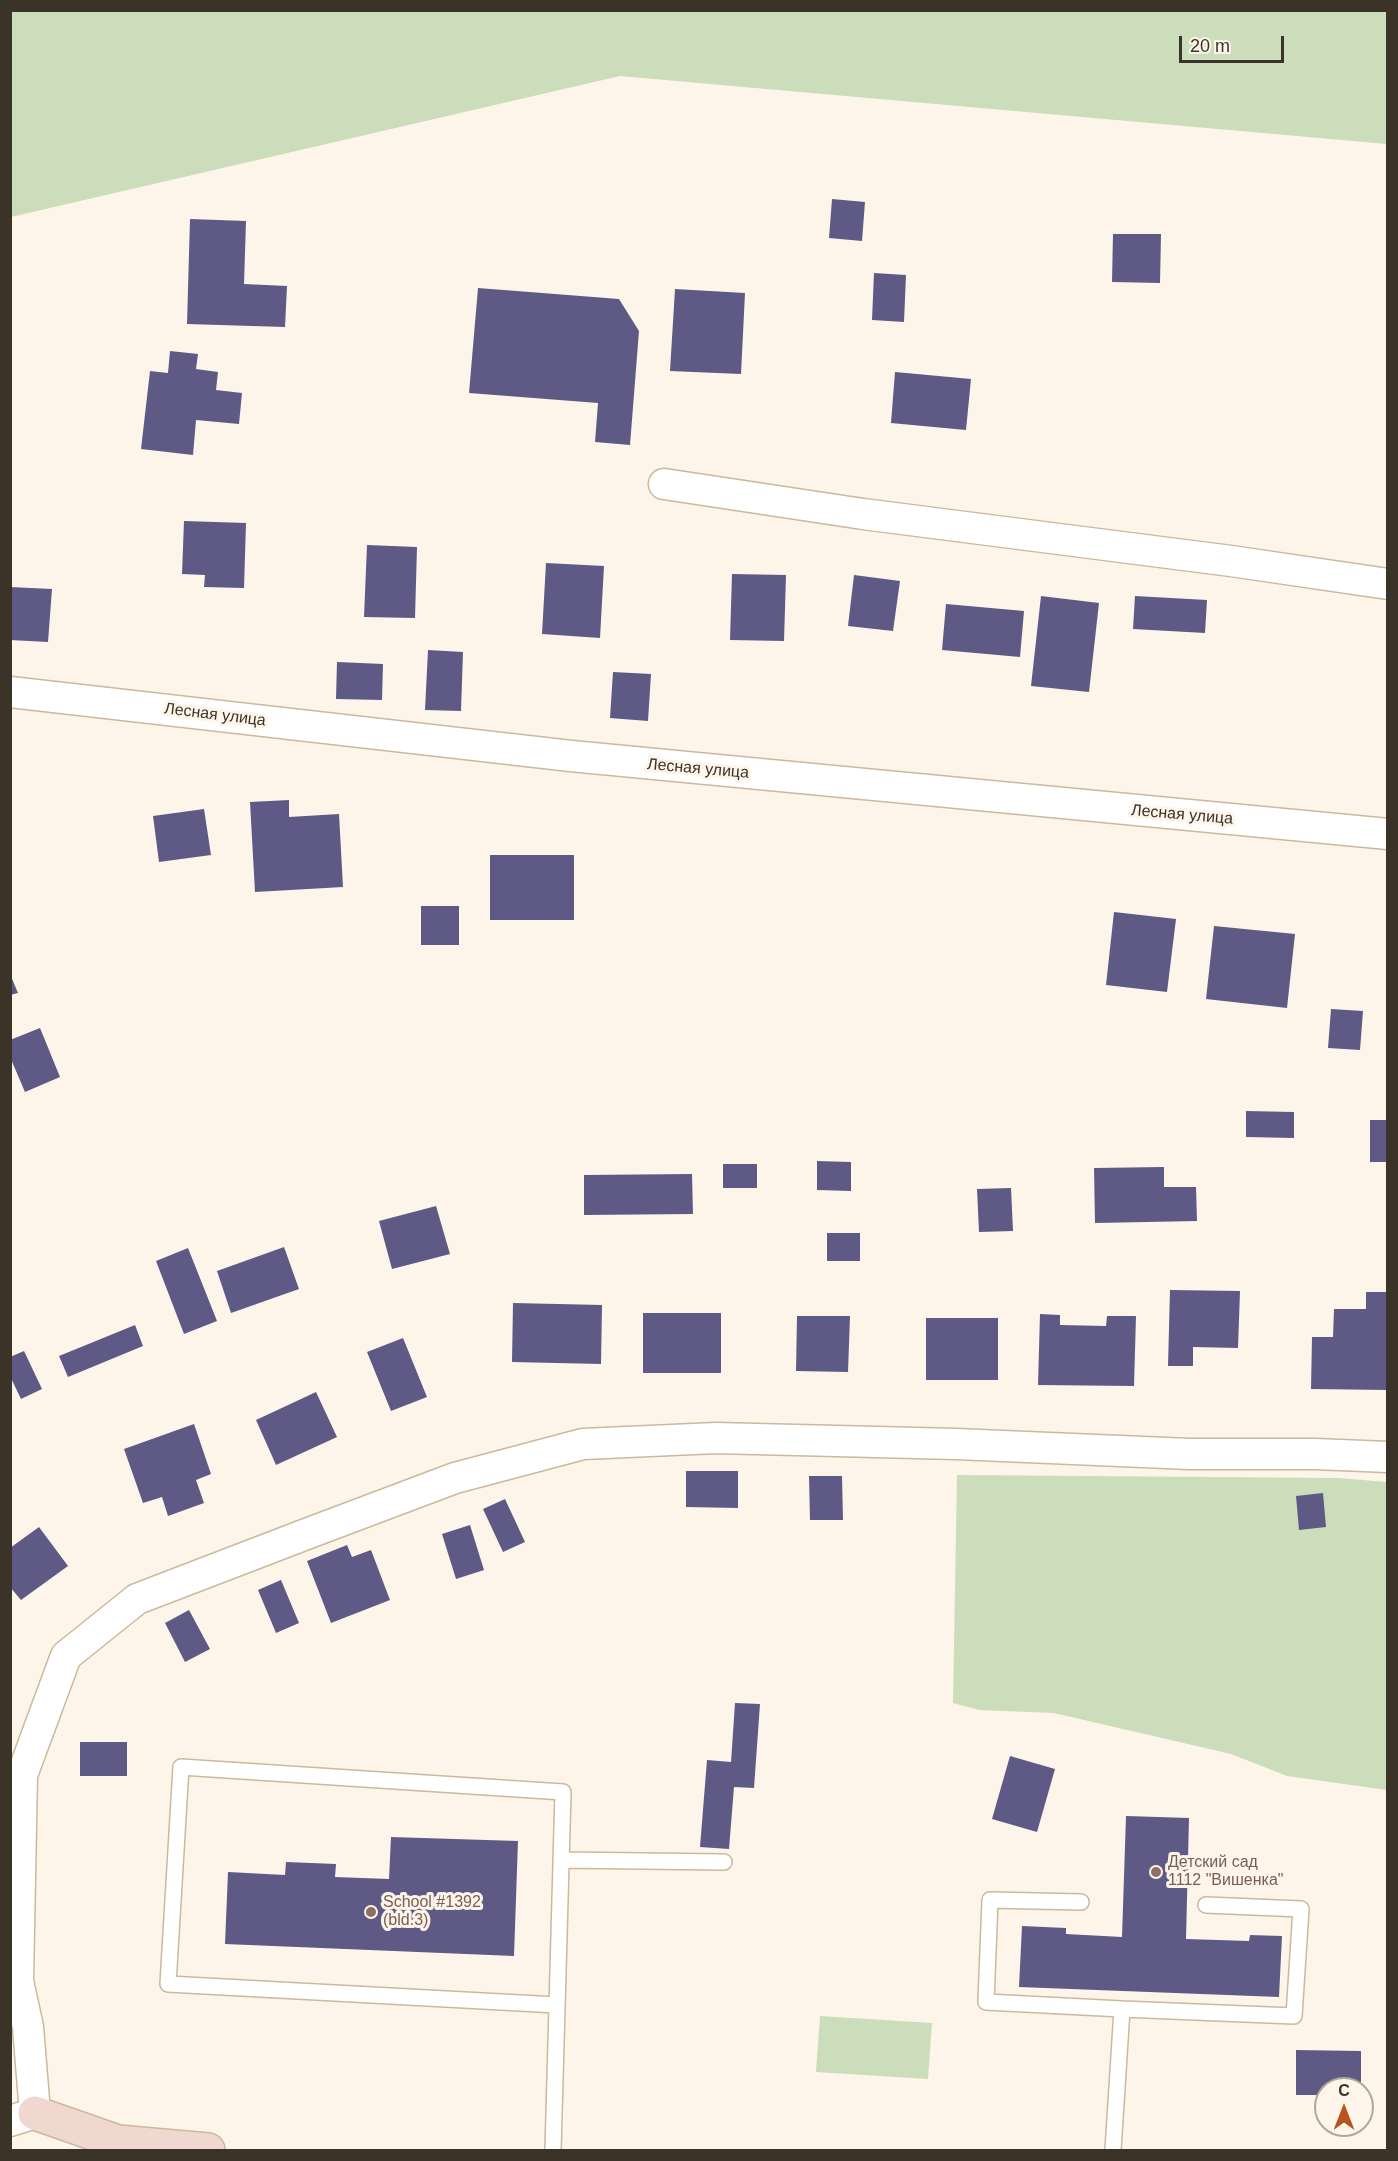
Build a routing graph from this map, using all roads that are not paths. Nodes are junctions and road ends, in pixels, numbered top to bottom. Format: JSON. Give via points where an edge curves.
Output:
{"nodes":[{"id":1,"x":664,"y":484,"type":"dead end"},
{"id":2,"x":1388,"y":584,"type":"edge"},
{"id":3,"x":10,"y":692,"type":"edge"},
{"id":4,"x":1388,"y":834,"type":"edge"},
{"id":5,"x":1388,"y":1457,"type":"edge"},
{"id":6,"x":561,"y":1860,"type":"junction"},
{"id":7,"x":724,"y":1862,"type":"dead end"},
{"id":8,"x":1081,"y":1902,"type":"dead end"},
{"id":9,"x":1206,"y":1905,"type":"dead end"},
{"id":10,"x":14,"y":1978,"type":"edge"},
{"id":11,"x":557,"y":2005,"type":"junction"},
{"id":12,"x":1122,"y":2008,"type":"junction"},
{"id":13,"x":23,"y":2117,"type":"edge"},
{"id":14,"x":208,"y":2151,"type":"edge"},
{"id":15,"x":553,"y":2151,"type":"edge"},
{"id":16,"x":1113,"y":2151,"type":"edge"}],
"edges":[{"from":1,"to":2,"type":"street"},
{"from":3,"to":4,"type":"street","name":"Лесная улица","via":[[571,756]]},
{"from":5,"to":10,"type":"street","via":[[716,1438],[583,1444],[455,1478],[319,1529],[137,1599],[66,1656],[22,1775]]},
{"from":6,"to":7,"type":"lane"},
{"from":6,"to":11,"type":"lane"},
{"from":6,"to":11,"type":"lane","via":[[563,1792],[181,1767],[168,1984]]},
{"from":8,"to":12,"type":"lane","via":[[990,1900],[986,2002]]},
{"from":9,"to":12,"type":"lane","via":[[1301,1908],[1294,2016]]},
{"from":10,"to":13,"type":"street","via":[[28,2027]]},
{"from":11,"to":15,"type":"lane"},
{"from":12,"to":16,"type":"lane"},
{"from":13,"to":14,"type":"street","via":[[118,2142]]}]}
